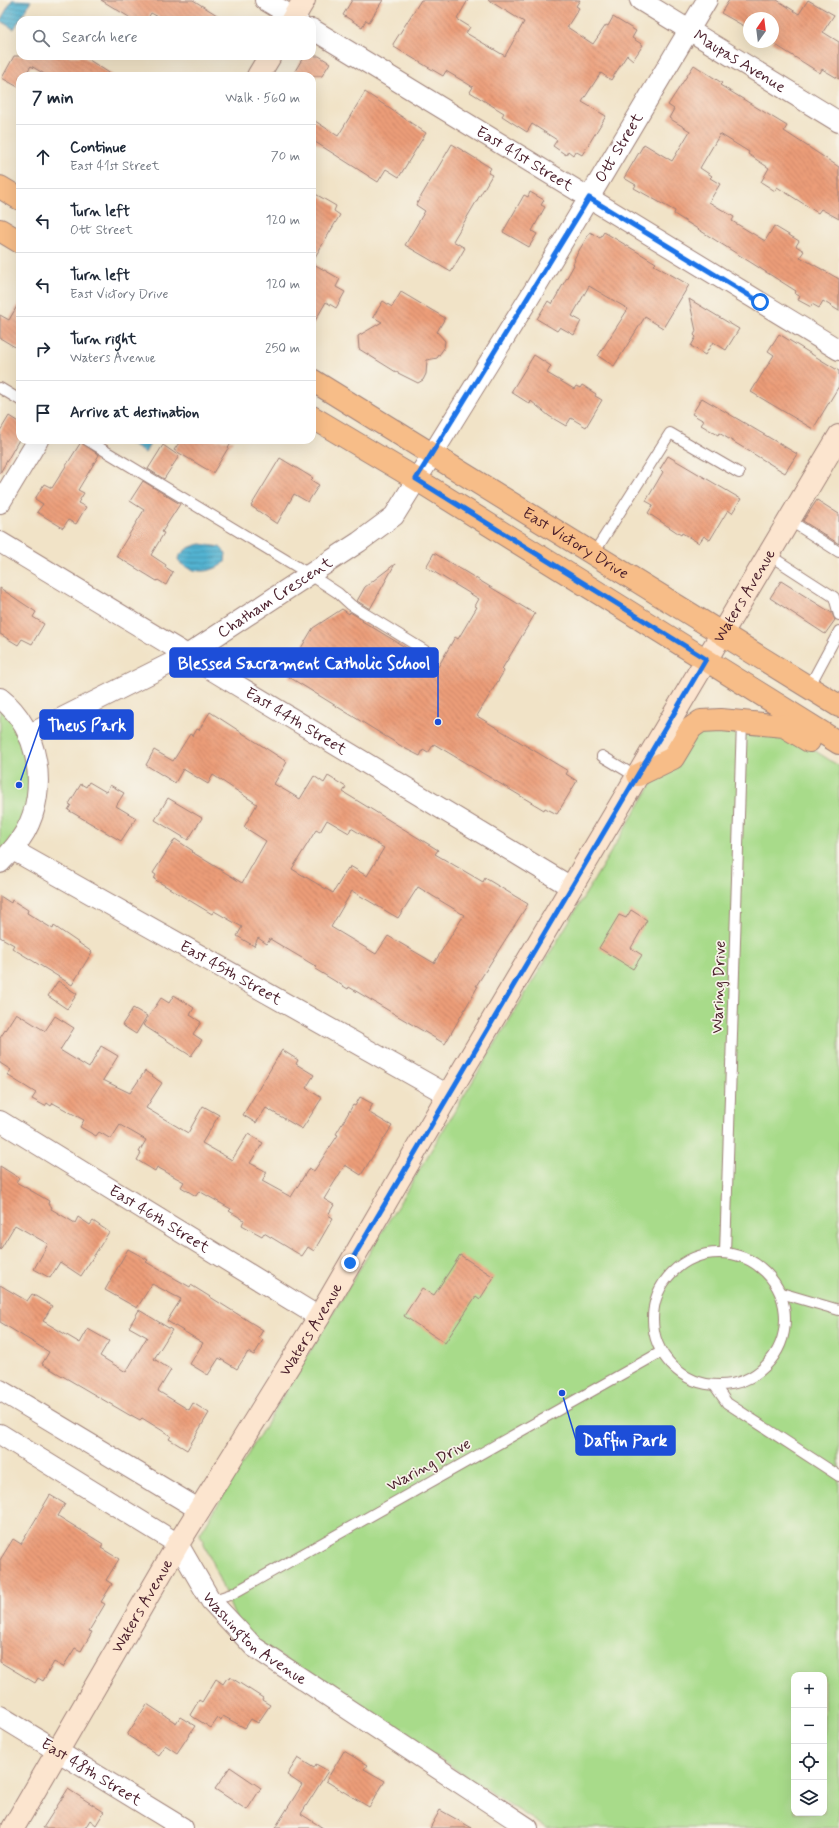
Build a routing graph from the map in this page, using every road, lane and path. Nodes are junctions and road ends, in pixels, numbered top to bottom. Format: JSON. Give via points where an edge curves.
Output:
{"nodes":[{"id":1,"x":265,"y":0,"type":"edge"},
{"id":2,"x":640,"y":0,"type":"edge"},
{"id":3,"x":707,"y":0,"type":"edge"},
{"id":4,"x":297,"y":14,"type":"edge"},
{"id":5,"x":689,"y":30,"type":"junction"},
{"id":6,"x":316,"y":31,"type":"edge"},
{"id":7,"x":268,"y":60,"type":"edge"},
{"id":8,"x":260,"y":72,"type":"edge"},
{"id":9,"x":839,"y":122,"type":"edge"},
{"id":10,"x":0,"y":187,"type":"edge"},
{"id":11,"x":16,"y":197,"type":"edge"},
{"id":12,"x":589,"y":198,"type":"junction"},
{"id":13,"x":0,"y":230,"type":"edge"},
{"id":14,"x":16,"y":240,"type":"edge"},
{"id":15,"x":839,"y":350,"type":"edge"},
{"id":16,"x":316,"y":382,"type":"edge"},
{"id":17,"x":0,"y":388,"type":"edge"},
{"id":18,"x":16,"y":398,"type":"edge"},
{"id":19,"x":316,"y":419,"type":"edge"},
{"id":20,"x":839,"y":436,"type":"edge"},
{"id":21,"x":36,"y":444,"type":"edge"},
{"id":22,"x":94,"y":444,"type":"edge"},
{"id":23,"x":432,"y":454,"type":"junction"},
{"id":24,"x":738,"y":473,"type":"dead end"},
{"id":25,"x":416,"y":479,"type":"junction"},
{"id":26,"x":0,"y":503,"type":"edge"},
{"id":27,"x":789,"y":520,"type":"junction"},
{"id":28,"x":0,"y":542,"type":"edge"},
{"id":29,"x":839,"y":552,"type":"edge"},
{"id":30,"x":594,"y":554,"type":"junction"},
{"id":31,"x":769,"y":554,"type":"junction"},
{"id":32,"x":309,"y":574,"type":"junction"},
{"id":33,"x":839,"y":615,"type":"edge"},
{"id":34,"x":839,"y":631,"type":"edge"},
{"id":35,"x":722,"y":632,"type":"junction"},
{"id":36,"x":188,"y":655,"type":"junction"},
{"id":37,"x":432,"y":655,"type":"dead end"},
{"id":38,"x":706,"y":659,"type":"junction"},
{"id":39,"x":808,"y":687,"type":"junction"},
{"id":40,"x":0,"y":698,"type":"edge"},
{"id":41,"x":839,"y":706,"type":"edge"},
{"id":42,"x":742,"y":722,"type":"junction"},
{"id":43,"x":28,"y":735,"type":"junction"},
{"id":44,"x":839,"y":743,"type":"edge"},
{"id":45,"x":602,"y":756,"type":"dead end"},
{"id":46,"x":839,"y":757,"type":"edge"},
{"id":47,"x":637,"y":776,"type":"junction"},
{"id":48,"x":6,"y":856,"type":"edge"},
{"id":49,"x":571,"y":887,"type":"junction"},
{"id":50,"x":448,"y":1096,"type":"junction"},
{"id":51,"x":0,"y":1121,"type":"edge"},
{"id":52,"x":725,"y":1253,"type":"junction"},
{"id":53,"x":781,"y":1293,"type":"junction"},
{"id":54,"x":839,"y":1310,"type":"edge"},
{"id":55,"x":319,"y":1318,"type":"junction"},
{"id":56,"x":661,"y":1352,"type":"junction"},
{"id":57,"x":715,"y":1386,"type":"junction"},
{"id":58,"x":0,"y":1390,"type":"edge"},
{"id":59,"x":0,"y":1434,"type":"edge"},
{"id":60,"x":839,"y":1476,"type":"edge"},
{"id":61,"x":200,"y":1510,"type":"junction"},
{"id":62,"x":178,"y":1544,"type":"junction"},
{"id":63,"x":211,"y":1601,"type":"junction"},
{"id":64,"x":0,"y":1716,"type":"edge"},
{"id":65,"x":58,"y":1752,"type":"junction"},
{"id":66,"x":13,"y":1828,"type":"edge"},
{"id":67,"x":183,"y":1828,"type":"edge"},
{"id":68,"x":528,"y":1828,"type":"edge"}],
"edges":[{"from":1,"to":4,"type":"street"},
{"from":2,"to":5,"type":"street","name":"Maupas Avenue"},
{"from":3,"to":5,"type":"street","name":"Ott Street"},
{"from":5,"to":9,"type":"street","name":"Maupas Avenue"},
{"from":5,"to":12,"type":"street","name":"Ott Street"},
{"from":6,"to":12,"type":"street","name":"East 41st Street"},
{"from":7,"to":8,"type":"main road"},
{"from":10,"to":11,"type":"main road"},
{"from":12,"to":15,"type":"street","name":"East 41st Street"},
{"from":12,"to":23,"type":"street","name":"Ott Street"},
{"from":13,"to":14,"type":"main road"},
{"from":16,"to":23,"type":"main road","name":"East Victory Drive"},
{"from":17,"to":18,"type":"lane"},
{"from":19,"to":25,"type":"main road","name":"East Victory Drive"},
{"from":20,"to":27,"type":"main road","name":"Waters Avenue"},
{"from":21,"to":26,"type":"street"},
{"from":22,"to":32,"type":"lane"},
{"from":23,"to":25,"type":"street","name":"Ott Street"},
{"from":23,"to":30,"type":"main road","name":"East Victory Drive"},
{"from":24,"to":30,"type":"lane","via":[[670,433]]},
{"from":25,"to":32,"type":"street","name":"Chatham Crescent","via":[[394,516],[360,542]]},
{"from":25,"to":38,"type":"main road","name":"East Victory Drive"},
{"from":27,"to":29,"type":"lane"},
{"from":27,"to":31,"type":"main road","name":"Waters Avenue"},
{"from":28,"to":36,"type":"street","name":"East 44th Street"},
{"from":30,"to":35,"type":"main road","name":"East Victory Drive"},
{"from":31,"to":33,"type":"lane","via":[[834,597]]},
{"from":31,"to":35,"type":"main road","name":"Waters Avenue"},
{"from":32,"to":36,"type":"street","name":"Chatham Crescent"},
{"from":32,"to":37,"type":"lane","via":[[351,605]]},
{"from":34,"to":39,"type":"lane"},
{"from":35,"to":38,"type":"main road","name":"Waters Avenue"},
{"from":35,"to":39,"type":"main road","name":"East Victory Drive"},
{"from":36,"to":43,"type":"street","name":"Chatham Crescent"},
{"from":36,"to":49,"type":"street","name":"East 44th Street"},
{"from":38,"to":44,"type":"main road","name":"East Victory Drive"},
{"from":38,"to":47,"type":"main road","name":"Waters Avenue"},
{"from":39,"to":41,"type":"main road","name":"East Victory Drive"},
{"from":40,"to":43,"type":"street","via":[[19,718]]},
{"from":42,"to":46,"type":"main road","via":[[784,726]]},
{"from":42,"to":47,"type":"main road","via":[[701,721],[691,728],[674,758]]},
{"from":42,"to":52,"type":"lane","name":"Waring Drive"},
{"from":43,"to":48,"type":"street","via":[[35,753],[38,792],[25,831]]},
{"from":45,"to":47,"type":"lane"},
{"from":47,"to":49,"type":"main road","name":"Waters Avenue"},
{"from":48,"to":50,"type":"street","name":"East 45th Street"},
{"from":49,"to":50,"type":"main road","name":"Waters Avenue"},
{"from":50,"to":55,"type":"main road","name":"Waters Avenue"},
{"from":51,"to":55,"type":"street","name":"East 46th Street"},
{"from":52,"to":53,"type":"lane","via":[[742,1257],[758,1265],[772,1278]]},
{"from":52,"to":56,"type":"lane","via":[[704,1254],[685,1262],[669,1275],[658,1292],[652,1312],[654,1333]]},
{"from":53,"to":54,"type":"lane"},
{"from":53,"to":57,"type":"lane","via":[[786,1315],[784,1337],[774,1358],[758,1374],[738,1383]]},
{"from":55,"to":61,"type":"main road","name":"Waters Avenue"},
{"from":56,"to":57,"type":"lane","via":[[684,1376],[699,1383]]},
{"from":56,"to":63,"type":"lane","name":"Waring Drive","via":[[232,1594]]},
{"from":57,"to":60,"type":"lane","via":[[727,1403]]},
{"from":58,"to":61,"type":"street"},
{"from":59,"to":62,"type":"street","name":"Washington Avenue"},
{"from":61,"to":62,"type":"main road","name":"Waters Avenue"},
{"from":62,"to":63,"type":"street","name":"Washington Avenue"},
{"from":62,"to":65,"type":"main road","name":"Waters Avenue"},
{"from":63,"to":68,"type":"street","name":"Washington Avenue","via":[[254,1647]]},
{"from":64,"to":65,"type":"street","name":"East 48th Street"},
{"from":65,"to":66,"type":"main road","name":"Waters Avenue"},
{"from":65,"to":67,"type":"street","name":"East 48th Street"}]}
